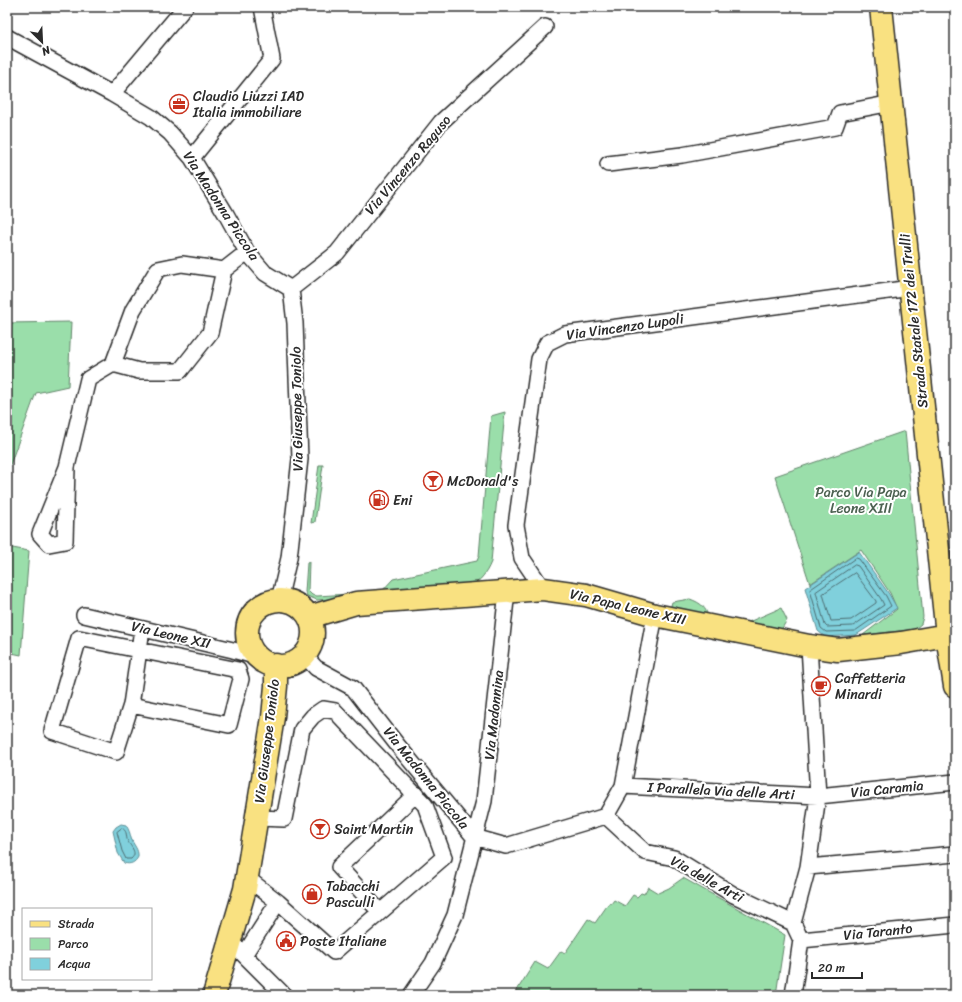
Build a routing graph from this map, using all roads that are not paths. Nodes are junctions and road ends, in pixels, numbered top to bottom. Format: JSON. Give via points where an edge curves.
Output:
{"nodes":[{"id":1,"x":185,"y":7,"type":"edge"},
{"id":2,"x":262,"y":7,"type":"edge"},
{"id":3,"x":881,"y":7,"type":"edge"},
{"id":4,"x":545,"y":27,"type":"dead end"},
{"id":5,"x":7,"y":37,"type":"edge"},
{"id":6,"x":112,"y":94,"type":"junction"},
{"id":7,"x":892,"y":103,"type":"junction"},
{"id":8,"x":192,"y":158,"type":"junction"},
{"id":9,"x":608,"y":164,"type":"dead end"},
{"id":10,"x":247,"y":252,"type":"junction"},
{"id":11,"x":224,"y":270,"type":"junction"},
{"id":12,"x":911,"y":288,"type":"junction"},
{"id":13,"x":291,"y":290,"type":"junction"},
{"id":14,"x":113,"y":364,"type":"junction"},
{"id":15,"x":67,"y":467,"type":"dead end"},
{"id":16,"x":543,"y":589,"type":"junction"},
{"id":17,"x":507,"y":592,"type":"junction"},
{"id":18,"x":279,"y":600,"type":"junction"},
{"id":19,"x":84,"y":615,"type":"dead end"},
{"id":20,"x":655,"y":615,"type":"junction"},
{"id":21,"x":309,"y":617,"type":"junction"},
{"id":22,"x":142,"y":629,"type":"junction"},
{"id":23,"x":947,"y":635,"type":"junction"},
{"id":24,"x":809,"y":646,"type":"junction"},
{"id":25,"x":139,"y":650,"type":"junction"},
{"id":26,"x":304,"y":655,"type":"junction"},
{"id":27,"x":267,"y":661,"type":"junction"},
{"id":28,"x":955,"y":686,"type":"edge"},
{"id":29,"x":131,"y":705,"type":"junction"},
{"id":30,"x":955,"y":782,"type":"edge"},
{"id":31,"x":623,"y":786,"type":"junction"},
{"id":32,"x":416,"y":794,"type":"junction"},
{"id":33,"x":818,"y":796,"type":"junction"},
{"id":34,"x":606,"y":816,"type":"junction"},
{"id":35,"x":257,"y":818,"type":"junction"},
{"id":36,"x":474,"y":837,"type":"junction"},
{"id":37,"x":955,"y":854,"type":"edge"},
{"id":38,"x":808,"y":867,"type":"junction"},
{"id":39,"x":247,"y":878,"type":"junction"},
{"id":40,"x":278,"y":902,"type":"junction"},
{"id":41,"x":380,"y":912,"type":"junction"},
{"id":42,"x":793,"y":923,"type":"junction"},
{"id":43,"x":955,"y":925,"type":"edge"},
{"id":44,"x":801,"y":940,"type":"junction"},
{"id":45,"x":237,"y":948,"type":"junction"},
{"id":46,"x":218,"y":993,"type":"edge"},
{"id":47,"x":284,"y":995,"type":"edge"},
{"id":48,"x":412,"y":995,"type":"edge"},
{"id":49,"x":793,"y":995,"type":"edge"}],
"edges":[{"from":1,"to":6,"type":"street"},
{"from":2,"to":8,"type":"street","via":[[272,59]]},
{"from":3,"to":7,"type":"main road","name":"Strada Statale 172 dei Trulli"},
{"from":4,"to":13,"type":"street","name":"Via Vincenzo Raguso","via":[[441,122],[337,253]]},
{"from":5,"to":6,"type":"street","name":"Via Madonna Piccola"},
{"from":6,"to":8,"type":"street","name":"Via Madonna Piccola","via":[[166,129]]},
{"from":7,"to":9,"type":"street","via":[[840,113],[835,127],[682,155]]},
{"from":7,"to":12,"type":"main road","name":"Strada Statale 172 dei Trulli"},
{"from":8,"to":10,"type":"street","name":"Via Madonna Piccola"},
{"from":10,"to":11,"type":"street"},
{"from":10,"to":13,"type":"street","name":"Via Madonna Piccola","via":[[265,272]]},
{"from":11,"to":14,"type":"street","via":[[182,264],[158,269],[133,310]]},
{"from":11,"to":14,"type":"street","via":[[210,333],[180,371],[139,371]]},
{"from":12,"to":16,"type":"street","name":"Via Vincenzo Lupoli","via":[[565,334],[548,343],[539,360],[516,525],[522,558]]},
{"from":12,"to":23,"type":"main road","name":"Strada Statale 172 dei Trulli"},
{"from":13,"to":18,"type":"street","name":"Via Giuseppe Toniolo","via":[[295,323],[300,459],[289,558]]},
{"from":14,"to":15,"type":"street","via":[[88,379]]},
{"from":16,"to":17,"type":"main road","name":"Via Papa Leone XIII"},
{"from":16,"to":20,"type":"main road","name":"Via Papa Leone XIII","via":[[586,595]]},
{"from":17,"to":21,"type":"main road","name":"Via Papa Leone XIII","via":[[356,603]]},
{"from":17,"to":36,"type":"street","name":"Via Madonnina","via":[[484,801]]},
{"from":18,"to":21,"type":"main road","via":[[291,602],[302,608]]},
{"from":18,"to":27,"type":"main road","via":[[268,602],[259,608],[248,626],[251,648]]},
{"from":19,"to":22,"type":"street","name":"Via Leone XII"},
{"from":20,"to":24,"type":"main road","name":"Via Papa Leone XIII"},
{"from":20,"to":31,"type":"street"},
{"from":21,"to":26,"type":"main road","via":[[313,637]]},
{"from":22,"to":25,"type":"street"},
{"from":22,"to":27,"type":"street","name":"Via Leone XII"},
{"from":23,"to":24,"type":"main road","name":"Via Papa Leone XIII","via":[[838,650]]},
{"from":23,"to":28,"type":"main road"},
{"from":24,"to":33,"type":"street"},
{"from":25,"to":29,"type":"street"},
{"from":25,"to":29,"type":"street","via":[[238,670],[241,679],[229,725]]},
{"from":25,"to":29,"type":"street","via":[[79,638],[52,731],[116,752]]},
{"from":26,"to":27,"type":"main road","via":[[291,663]]},
{"from":26,"to":36,"type":"street","name":"Via Madonna Piccola","via":[[316,668],[353,688]]},
{"from":27,"to":35,"type":"main road","name":"Via Giuseppe Toniolo","via":[[276,686]]},
{"from":30,"to":33,"type":"street","name":"Via Caramia"},
{"from":31,"to":33,"type":"street","name":"I Parallela Via delle Arti"},
{"from":31,"to":34,"type":"street"},
{"from":32,"to":35,"type":"street","name":"Via Giuseppe Toniolo","via":[[335,711],[323,709],[302,729],[284,820]]},
{"from":32,"to":41,"type":"street","name":"Via Giuseppe Toniolo","via":[[425,805],[444,857]]},
{"from":32,"to":41,"type":"street","via":[[339,867]]},
{"from":33,"to":38,"type":"street"},
{"from":34,"to":36,"type":"street","via":[[506,846]]},
{"from":34,"to":42,"type":"street","name":"Via delle Arti","via":[[645,852],[674,858],[734,895]]},
{"from":35,"to":39,"type":"main road","name":"Via Giuseppe Toniolo"},
{"from":36,"to":48,"type":"street","name":"Via Madonna Piccola","via":[[455,915],[433,963]]},
{"from":37,"to":38,"type":"street"},
{"from":38,"to":42,"type":"street"},
{"from":39,"to":40,"type":"street","name":"Via Giuseppe Toniolo"},
{"from":39,"to":45,"type":"main road","name":"Via Giuseppe Toniolo"},
{"from":40,"to":41,"type":"street","name":"Via Giuseppe Toniolo","via":[[334,952]]},
{"from":40,"to":45,"type":"street","name":"Via Giuseppe Toniolo"},
{"from":42,"to":44,"type":"street"},
{"from":43,"to":44,"type":"street","name":"Via Taranto"},
{"from":44,"to":49,"type":"street"},
{"from":45,"to":46,"type":"main road","name":"Via Giuseppe Toniolo"},
{"from":45,"to":47,"type":"street"}]}
